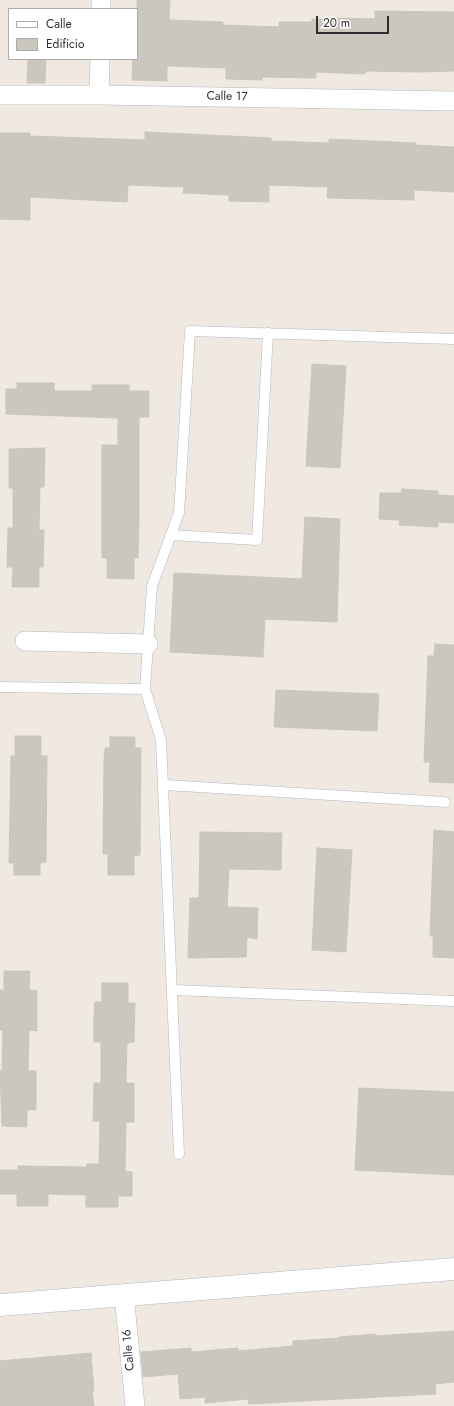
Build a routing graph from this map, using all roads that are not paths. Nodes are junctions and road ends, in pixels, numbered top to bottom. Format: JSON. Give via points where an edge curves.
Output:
{"nodes":[{"id":1,"x":100,"y":60,"type":"edge"},
{"id":2,"x":0,"y":95,"type":"edge"},
{"id":3,"x":99,"y":95,"type":"junction"},
{"id":4,"x":454,"y":101,"type":"edge"},
{"id":5,"x":268,"y":333,"type":"junction"},
{"id":6,"x":454,"y":339,"type":"edge"},
{"id":7,"x":170,"y":535,"type":"junction"},
{"id":8,"x":25,"y":641,"type":"dead end"},
{"id":9,"x":148,"y":644,"type":"junction"},
{"id":10,"x":0,"y":686,"type":"edge"},
{"id":11,"x":146,"y":689,"type":"junction"},
{"id":12,"x":165,"y":785,"type":"junction"},
{"id":13,"x":445,"y":802,"type":"dead end"},
{"id":14,"x":173,"y":990,"type":"junction"},
{"id":15,"x":454,"y":1001,"type":"edge"},
{"id":16,"x":180,"y":1154,"type":"dead end"},
{"id":17,"x":454,"y":1269,"type":"edge"},
{"id":18,"x":124,"y":1295,"type":"junction"},
{"id":19,"x":0,"y":1305,"type":"edge"},
{"id":20,"x":135,"y":1406,"type":"edge"}],
"edges":[{"from":1,"to":3,"type":"street"},
{"from":2,"to":3,"type":"street","name":"Calle 17"},
{"from":3,"to":4,"type":"street","name":"Calle 17"},
{"from":5,"to":6,"type":"lane"},
{"from":5,"to":7,"type":"lane","via":[[190,331],[179,513]]},
{"from":5,"to":7,"type":"lane","via":[[257,540]]},
{"from":7,"to":9,"type":"lane","via":[[152,586]]},
{"from":8,"to":9,"type":"street"},
{"from":9,"to":11,"type":"lane"},
{"from":10,"to":11,"type":"lane"},
{"from":11,"to":12,"type":"lane","via":[[161,740]]},
{"from":12,"to":13,"type":"lane"},
{"from":12,"to":14,"type":"lane"},
{"from":14,"to":15,"type":"lane"},
{"from":14,"to":16,"type":"lane"},
{"from":17,"to":18,"type":"street"},
{"from":18,"to":19,"type":"street"},
{"from":18,"to":20,"type":"street","name":"Calle 16"}]}
